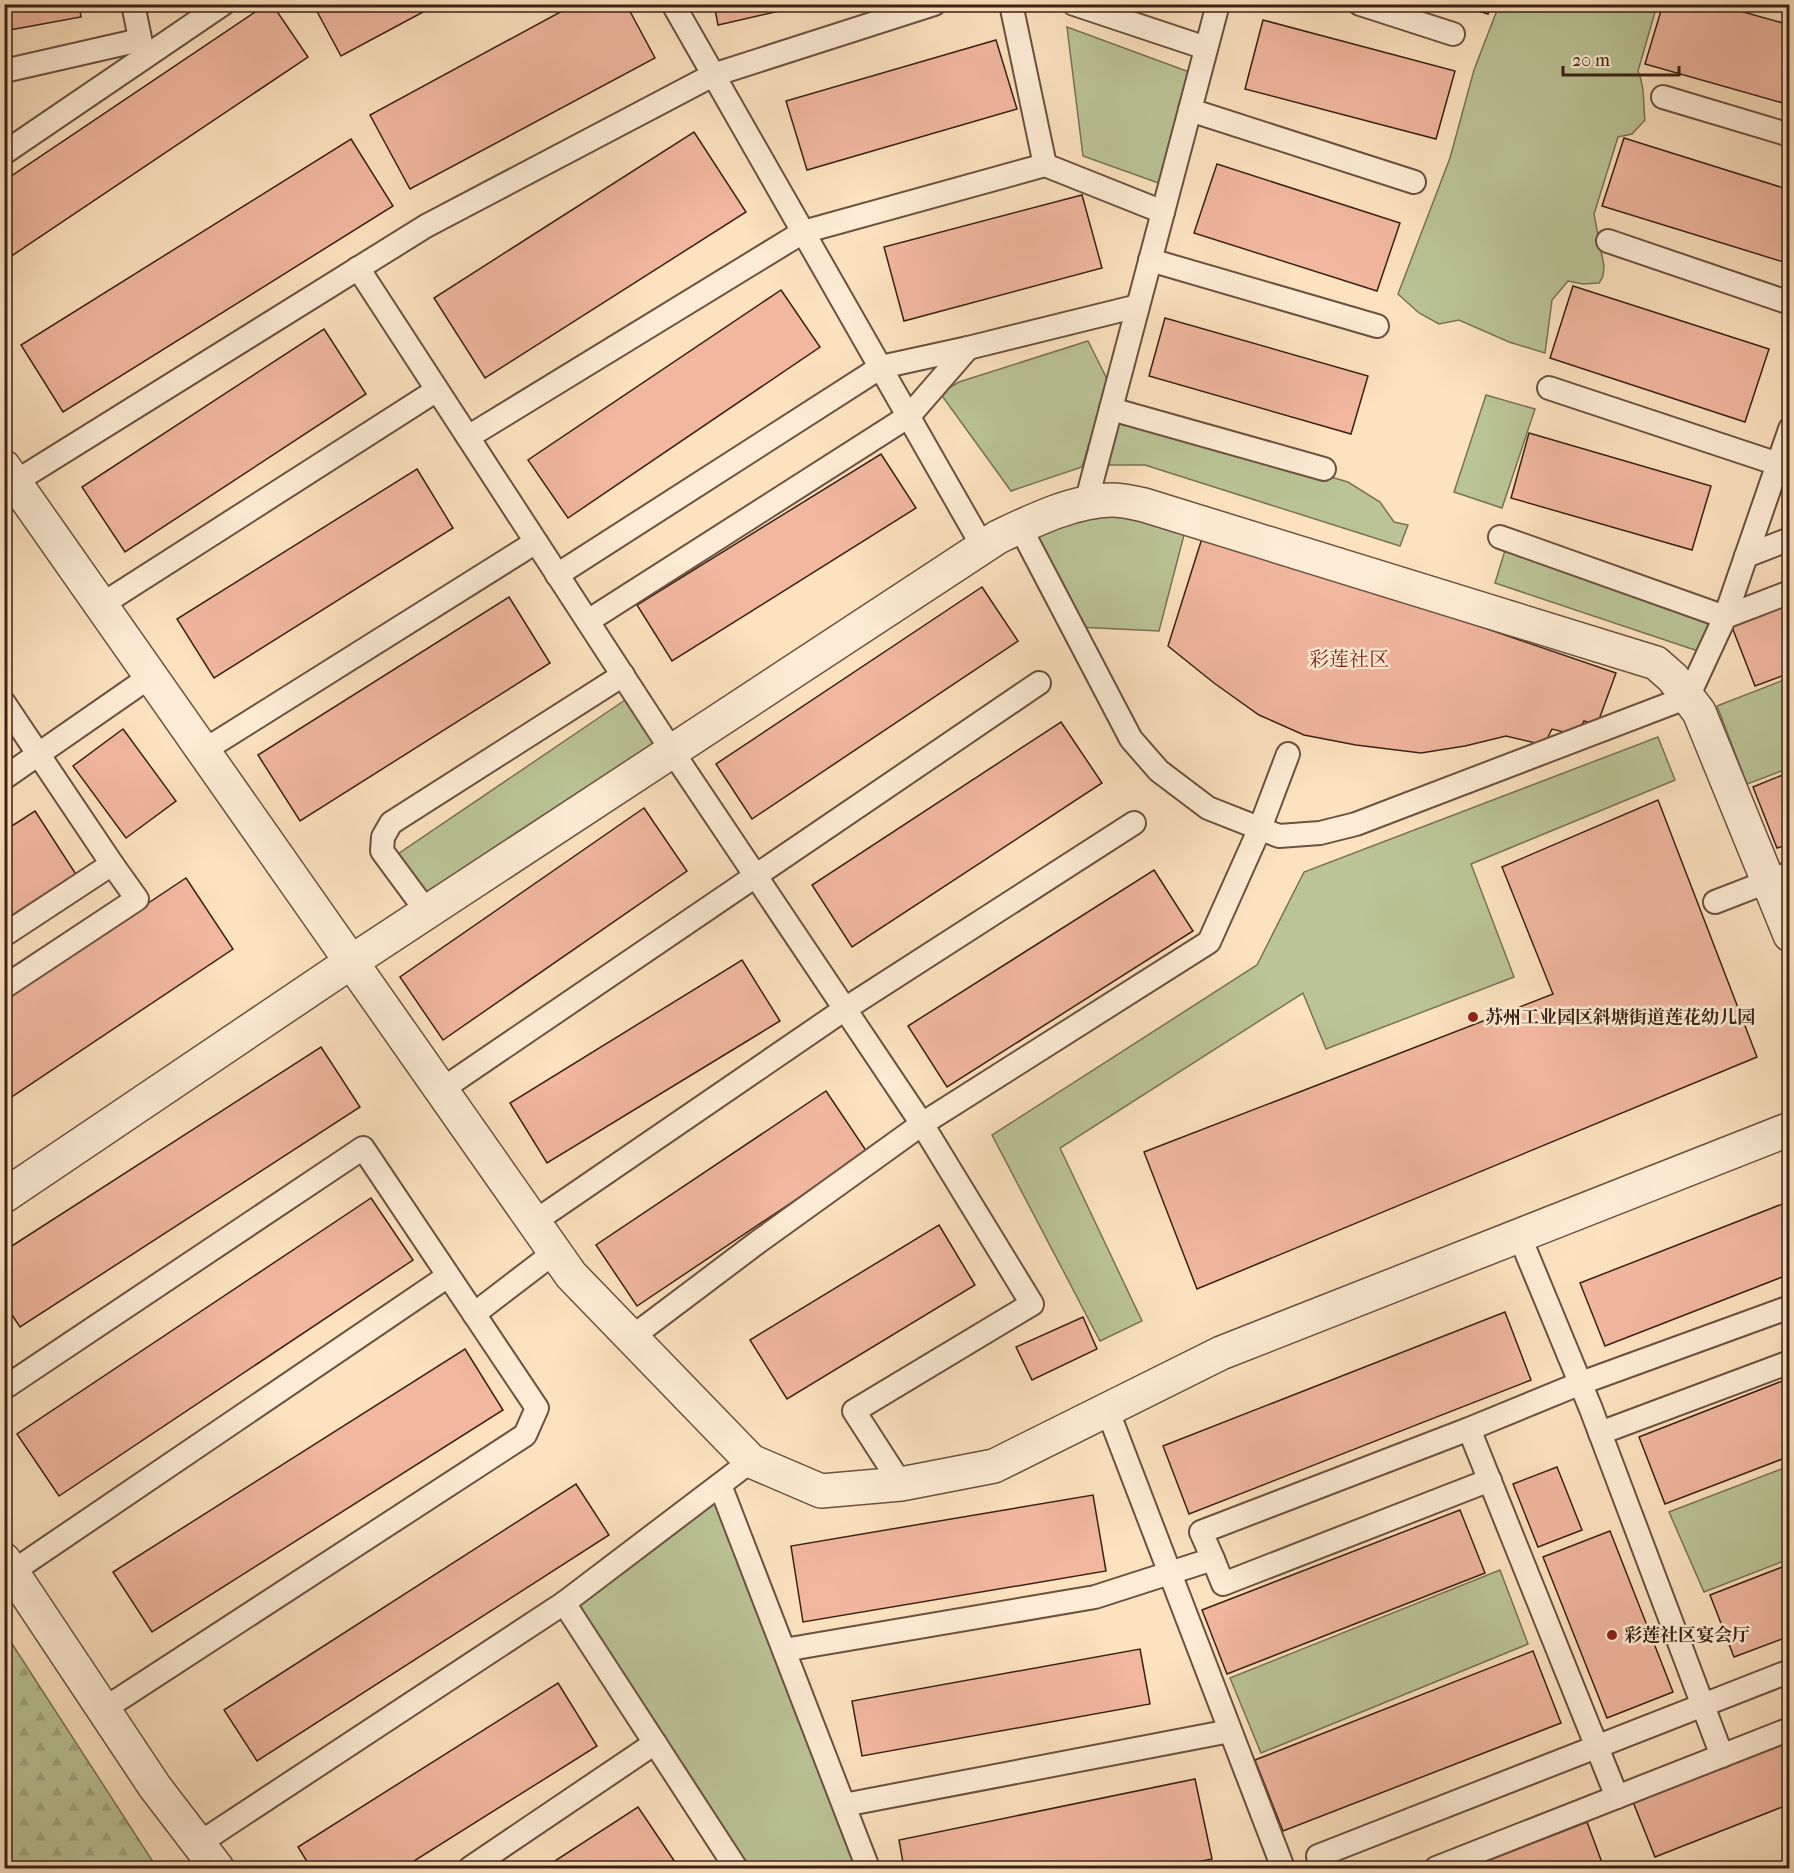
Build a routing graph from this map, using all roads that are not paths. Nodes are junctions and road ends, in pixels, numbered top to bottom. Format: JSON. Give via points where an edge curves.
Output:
{"nodes":[{"id":1,"x":133,"y":4,"type":"edge"},
{"id":2,"x":223,"y":4,"type":"edge"},
{"id":3,"x":673,"y":4,"type":"edge"},
{"id":4,"x":934,"y":4,"type":"edge"},
{"id":5,"x":1011,"y":4,"type":"edge"},
{"id":6,"x":1074,"y":4,"type":"edge"},
{"id":7,"x":1218,"y":4,"type":"edge"},
{"id":8,"x":1360,"y":4,"type":"edge"},
{"id":9,"x":1453,"y":34,"type":"dead end"},
{"id":10,"x":1206,"y":48,"type":"junction"},
{"id":11,"x":142,"y":49,"type":"junction"},
{"id":12,"x":4,"y":71,"type":"edge"},
{"id":13,"x":713,"y":75,"type":"junction"},
{"id":14,"x":1663,"y":97,"type":"dead end"},
{"id":15,"x":1190,"y":110,"type":"junction"},
{"id":16,"x":1790,"y":135,"type":"edge"},
{"id":17,"x":4,"y":153,"type":"edge"},
{"id":18,"x":1045,"y":165,"type":"junction"},
{"id":19,"x":1414,"y":182,"type":"dead end"},
{"id":20,"x":1163,"y":212,"type":"junction"},
{"id":21,"x":803,"y":232,"type":"junction"},
{"id":22,"x":1608,"y":241,"type":"dead end"},
{"id":23,"x":1150,"y":260,"type":"junction"},
{"id":24,"x":358,"y":268,"type":"junction"},
{"id":25,"x":1790,"y":303,"type":"edge"},
{"id":26,"x":1138,"y":306,"type":"junction"},
{"id":27,"x":1377,"y":326,"type":"dead end"},
{"id":28,"x":968,"y":348,"type":"junction"},
{"id":29,"x":881,"y":368,"type":"junction"},
{"id":30,"x":1549,"y":388,"type":"dead end"},
{"id":31,"x":437,"y":390,"type":"junction"},
{"id":32,"x":1111,"y":409,"type":"junction"},
{"id":33,"x":909,"y":416,"type":"junction"},
{"id":34,"x":1790,"y":429,"type":"edge"},
{"id":35,"x":468,"y":437,"type":"junction"},
{"id":36,"x":1778,"y":464,"type":"junction"},
{"id":37,"x":1324,"y":469,"type":"dead end"},
{"id":38,"x":10,"y":475,"type":"edge"},
{"id":39,"x":1086,"y":503,"type":"junction"},
{"id":40,"x":1020,"y":527,"type":"junction"},
{"id":41,"x":1500,"y":537,"type":"dead end"},
{"id":42,"x":1790,"y":539,"type":"edge"},
{"id":43,"x":536,"y":542,"type":"junction"},
{"id":44,"x":983,"y":547,"type":"junction"},
{"id":45,"x":1746,"y":556,"type":"junction"},
{"id":46,"x":557,"y":575,"type":"junction"},
{"id":47,"x":1790,"y":592,"type":"edge"},
{"id":48,"x":101,"y":605,"type":"junction"},
{"id":49,"x":1725,"y":617,"type":"junction"},
{"id":50,"x":588,"y":621,"type":"junction"},
{"id":51,"x":623,"y":675,"type":"junction"},
{"id":52,"x":151,"y":676,"type":"junction"},
{"id":53,"x":1039,"y":683,"type":"dead end"},
{"id":54,"x":1688,"y":697,"type":"junction"},
{"id":55,"x":4,"y":703,"type":"edge"},
{"id":56,"x":203,"y":751,"type":"junction"},
{"id":57,"x":672,"y":751,"type":"junction"},
{"id":58,"x":1287,"y":754,"type":"dead end"},
{"id":59,"x":39,"y":755,"type":"junction"},
{"id":60,"x":4,"y":778,"type":"edge"},
{"id":61,"x":1134,"y":823,"type":"dead end"},
{"id":62,"x":1260,"y":828,"type":"junction"},
{"id":63,"x":112,"y":864,"type":"junction"},
{"id":64,"x":755,"y":876,"type":"junction"},
{"id":65,"x":1779,"y":877,"type":"edge"},
{"id":66,"x":1715,"y":902,"type":"dead end"},
{"id":67,"x":427,"y":912,"type":"junction"},
{"id":68,"x":4,"y":935,"type":"edge"},
{"id":69,"x":1790,"y":935,"type":"edge"},
{"id":70,"x":351,"y":962,"type":"junction"},
{"id":71,"x":4,"y":987,"type":"edge"},
{"id":72,"x":845,"y":1009,"type":"junction"},
{"id":73,"x":441,"y":1090,"type":"junction"},
{"id":74,"x":922,"y":1124,"type":"junction"},
{"id":75,"x":1790,"y":1129,"type":"edge"},
{"id":76,"x":4,"y":1196,"type":"edge"},
{"id":77,"x":534,"y":1222,"type":"junction"},
{"id":78,"x":1519,"y":1235,"type":"junction"},
{"id":79,"x":555,"y":1252,"type":"junction"},
{"id":80,"x":448,"y":1276,"type":"junction"},
{"id":81,"x":1790,"y":1307,"type":"edge"},
{"id":82,"x":474,"y":1314,"type":"junction"},
{"id":83,"x":632,"y":1337,"type":"junction"},
{"id":84,"x":1790,"y":1362,"type":"edge"},
{"id":85,"x":1581,"y":1383,"type":"junction"},
{"id":86,"x":4,"y":1388,"type":"edge"},
{"id":87,"x":1107,"y":1409,"type":"junction"},
{"id":88,"x":1469,"y":1429,"type":"junction"},
{"id":89,"x":1600,"y":1433,"type":"junction"},
{"id":90,"x":752,"y":1461,"type":"junction"},
{"id":91,"x":1490,"y":1480,"type":"junction"},
{"id":92,"x":901,"y":1484,"type":"junction"},
{"id":93,"x":720,"y":1485,"type":"junction"},
{"id":94,"x":1213,"y":1559,"type":"junction"},
{"id":95,"x":8,"y":1566,"type":"edge"},
{"id":96,"x":1169,"y":1573,"type":"junction"},
{"id":97,"x":564,"y":1603,"type":"junction"},
{"id":98,"x":784,"y":1650,"type":"junction"},
{"id":99,"x":1790,"y":1671,"type":"edge"},
{"id":100,"x":1703,"y":1705,"type":"junction"},
{"id":101,"x":104,"y":1709,"type":"junction"},
{"id":102,"x":1790,"y":1729,"type":"edge"},
{"id":103,"x":1230,"y":1731,"type":"junction"},
{"id":104,"x":655,"y":1743,"type":"junction"},
{"id":105,"x":1598,"y":1746,"type":"junction"},
{"id":106,"x":1722,"y":1756,"type":"junction"},
{"id":107,"x":1617,"y":1797,"type":"junction"},
{"id":108,"x":844,"y":1805,"type":"junction"},
{"id":109,"x":208,"y":1856,"type":"edge"},
{"id":110,"x":471,"y":1869,"type":"edge"},
{"id":111,"x":736,"y":1869,"type":"edge"},
{"id":112,"x":868,"y":1869,"type":"edge"},
{"id":113,"x":1283,"y":1869,"type":"edge"},
{"id":114,"x":1323,"y":1869,"type":"edge"},
{"id":115,"x":1436,"y":1869,"type":"edge"}],
"edges":[{"from":1,"to":11,"type":"lane"},
{"from":2,"to":11,"type":"lane"},
{"from":3,"to":13,"type":"lane"},
{"from":4,"to":13,"type":"lane"},
{"from":5,"to":18,"type":"lane"},
{"from":6,"to":10,"type":"lane"},
{"from":7,"to":10,"type":"lane"},
{"from":8,"to":9,"type":"lane"},
{"from":10,"to":15,"type":"lane"},
{"from":11,"to":12,"type":"lane"},
{"from":11,"to":17,"type":"lane"},
{"from":13,"to":21,"type":"lane"},
{"from":13,"to":24,"type":"lane","via":[[426,226]]},
{"from":14,"to":16,"type":"lane"},
{"from":15,"to":19,"type":"lane"},
{"from":15,"to":20,"type":"lane"},
{"from":18,"to":20,"type":"lane"},
{"from":18,"to":21,"type":"lane"},
{"from":20,"to":23,"type":"lane"},
{"from":21,"to":29,"type":"lane"},
{"from":21,"to":35,"type":"lane"},
{"from":22,"to":25,"type":"lane"},
{"from":23,"to":26,"type":"lane"},
{"from":23,"to":27,"type":"lane"},
{"from":24,"to":31,"type":"lane"},
{"from":24,"to":38,"type":"lane"},
{"from":26,"to":28,"type":"lane"},
{"from":26,"to":32,"type":"lane"},
{"from":28,"to":29,"type":"lane"},
{"from":28,"to":33,"type":"lane"},
{"from":29,"to":33,"type":"lane"},
{"from":29,"to":46,"type":"lane"},
{"from":30,"to":36,"type":"lane"},
{"from":31,"to":35,"type":"lane"},
{"from":31,"to":48,"type":"lane"},
{"from":32,"to":37,"type":"lane"},
{"from":32,"to":39,"type":"lane"},
{"from":33,"to":44,"type":"lane"},
{"from":33,"to":50,"type":"lane"},
{"from":34,"to":36,"type":"lane"},
{"from":35,"to":43,"type":"lane"},
{"from":36,"to":45,"type":"lane"},
{"from":38,"to":48,"type":"street"},
{"from":39,"to":40,"type":"street"},
{"from":39,"to":54,"type":"street","via":[[1113,500],[1144,505],[1656,663]]},
{"from":40,"to":44,"type":"street"},
{"from":40,"to":62,"type":"lane","via":[[1131,739],[1159,771],[1208,808]]},
{"from":41,"to":49,"type":"lane"},
{"from":42,"to":45,"type":"lane"},
{"from":43,"to":46,"type":"lane"},
{"from":43,"to":56,"type":"lane"},
{"from":44,"to":57,"type":"street"},
{"from":45,"to":49,"type":"lane"},
{"from":46,"to":50,"type":"lane"},
{"from":47,"to":49,"type":"lane"},
{"from":48,"to":52,"type":"street"},
{"from":49,"to":54,"type":"lane"},
{"from":50,"to":51,"type":"lane"},
{"from":51,"to":57,"type":"lane"},
{"from":51,"to":67,"type":"lane","via":[[391,823],[382,837],[382,851]]},
{"from":52,"to":56,"type":"street"},
{"from":52,"to":59,"type":"lane"},
{"from":53,"to":64,"type":"lane"},
{"from":54,"to":62,"type":"lane","via":[[1356,824],[1320,833],[1280,836]]},
{"from":54,"to":65,"type":"street","via":[[1699,712]]},
{"from":55,"to":59,"type":"lane"},
{"from":56,"to":70,"type":"street"},
{"from":57,"to":64,"type":"lane"},
{"from":57,"to":67,"type":"street"},
{"from":58,"to":62,"type":"lane"},
{"from":59,"to":60,"type":"lane"},
{"from":59,"to":63,"type":"lane"},
{"from":61,"to":72,"type":"lane"},
{"from":62,"to":74,"type":"lane","via":[[1209,942]]},
{"from":63,"to":68,"type":"lane"},
{"from":63,"to":71,"type":"lane","via":[[137,899]]},
{"from":64,"to":72,"type":"lane"},
{"from":64,"to":73,"type":"lane"},
{"from":65,"to":66,"type":"lane"},
{"from":65,"to":69,"type":"street"},
{"from":67,"to":70,"type":"street"},
{"from":70,"to":73,"type":"street"},
{"from":70,"to":76,"type":"street"},
{"from":72,"to":74,"type":"lane"},
{"from":72,"to":77,"type":"lane"},
{"from":73,"to":77,"type":"street"},
{"from":74,"to":83,"type":"lane"},
{"from":74,"to":92,"type":"lane","via":[[1032,1304],[854,1411]]},
{"from":75,"to":78,"type":"street"},
{"from":77,"to":79,"type":"street"},
{"from":78,"to":85,"type":"lane"},
{"from":78,"to":87,"type":"street","via":[[1221,1353]]},
{"from":79,"to":82,"type":"lane"},
{"from":79,"to":83,"type":"street","via":[[571,1275]]},
{"from":80,"to":82,"type":"lane"},
{"from":80,"to":86,"type":"lane","via":[[363,1148]]},
{"from":80,"to":95,"type":"lane"},
{"from":81,"to":85,"type":"lane"},
{"from":82,"to":101,"type":"lane","via":[[537,1408],[525,1435]]},
{"from":83,"to":90,"type":"street"},
{"from":84,"to":89,"type":"lane"},
{"from":85,"to":88,"type":"lane"},
{"from":85,"to":89,"type":"lane"},
{"from":87,"to":92,"type":"street","via":[[994,1466]]},
{"from":87,"to":96,"type":"lane"},
{"from":88,"to":91,"type":"lane"},
{"from":88,"to":94,"type":"lane","via":[[1201,1532]]},
{"from":89,"to":100,"type":"lane"},
{"from":90,"to":92,"type":"street","via":[[821,1491]]},
{"from":90,"to":93,"type":"lane"},
{"from":91,"to":94,"type":"lane","via":[[1223,1584]]},
{"from":91,"to":105,"type":"lane"},
{"from":93,"to":97,"type":"lane"},
{"from":93,"to":98,"type":"lane"},
{"from":94,"to":96,"type":"lane"},
{"from":95,"to":101,"type":"street"},
{"from":96,"to":98,"type":"lane","via":[[1095,1597]]},
{"from":96,"to":103,"type":"lane"},
{"from":97,"to":104,"type":"lane"},
{"from":97,"to":109,"type":"lane"},
{"from":98,"to":108,"type":"lane"},
{"from":99,"to":100,"type":"lane"},
{"from":100,"to":105,"type":"lane"},
{"from":100,"to":106,"type":"lane"},
{"from":101,"to":109,"type":"street","via":[[155,1787]]},
{"from":102,"to":106,"type":"lane"},
{"from":103,"to":108,"type":"lane"},
{"from":103,"to":113,"type":"lane"},
{"from":104,"to":110,"type":"lane"},
{"from":104,"to":111,"type":"lane"},
{"from":105,"to":107,"type":"lane"},
{"from":105,"to":114,"type":"lane","via":[[1318,1856]]},
{"from":106,"to":107,"type":"lane"},
{"from":107,"to":115,"type":"lane"},
{"from":108,"to":112,"type":"lane"}]}
